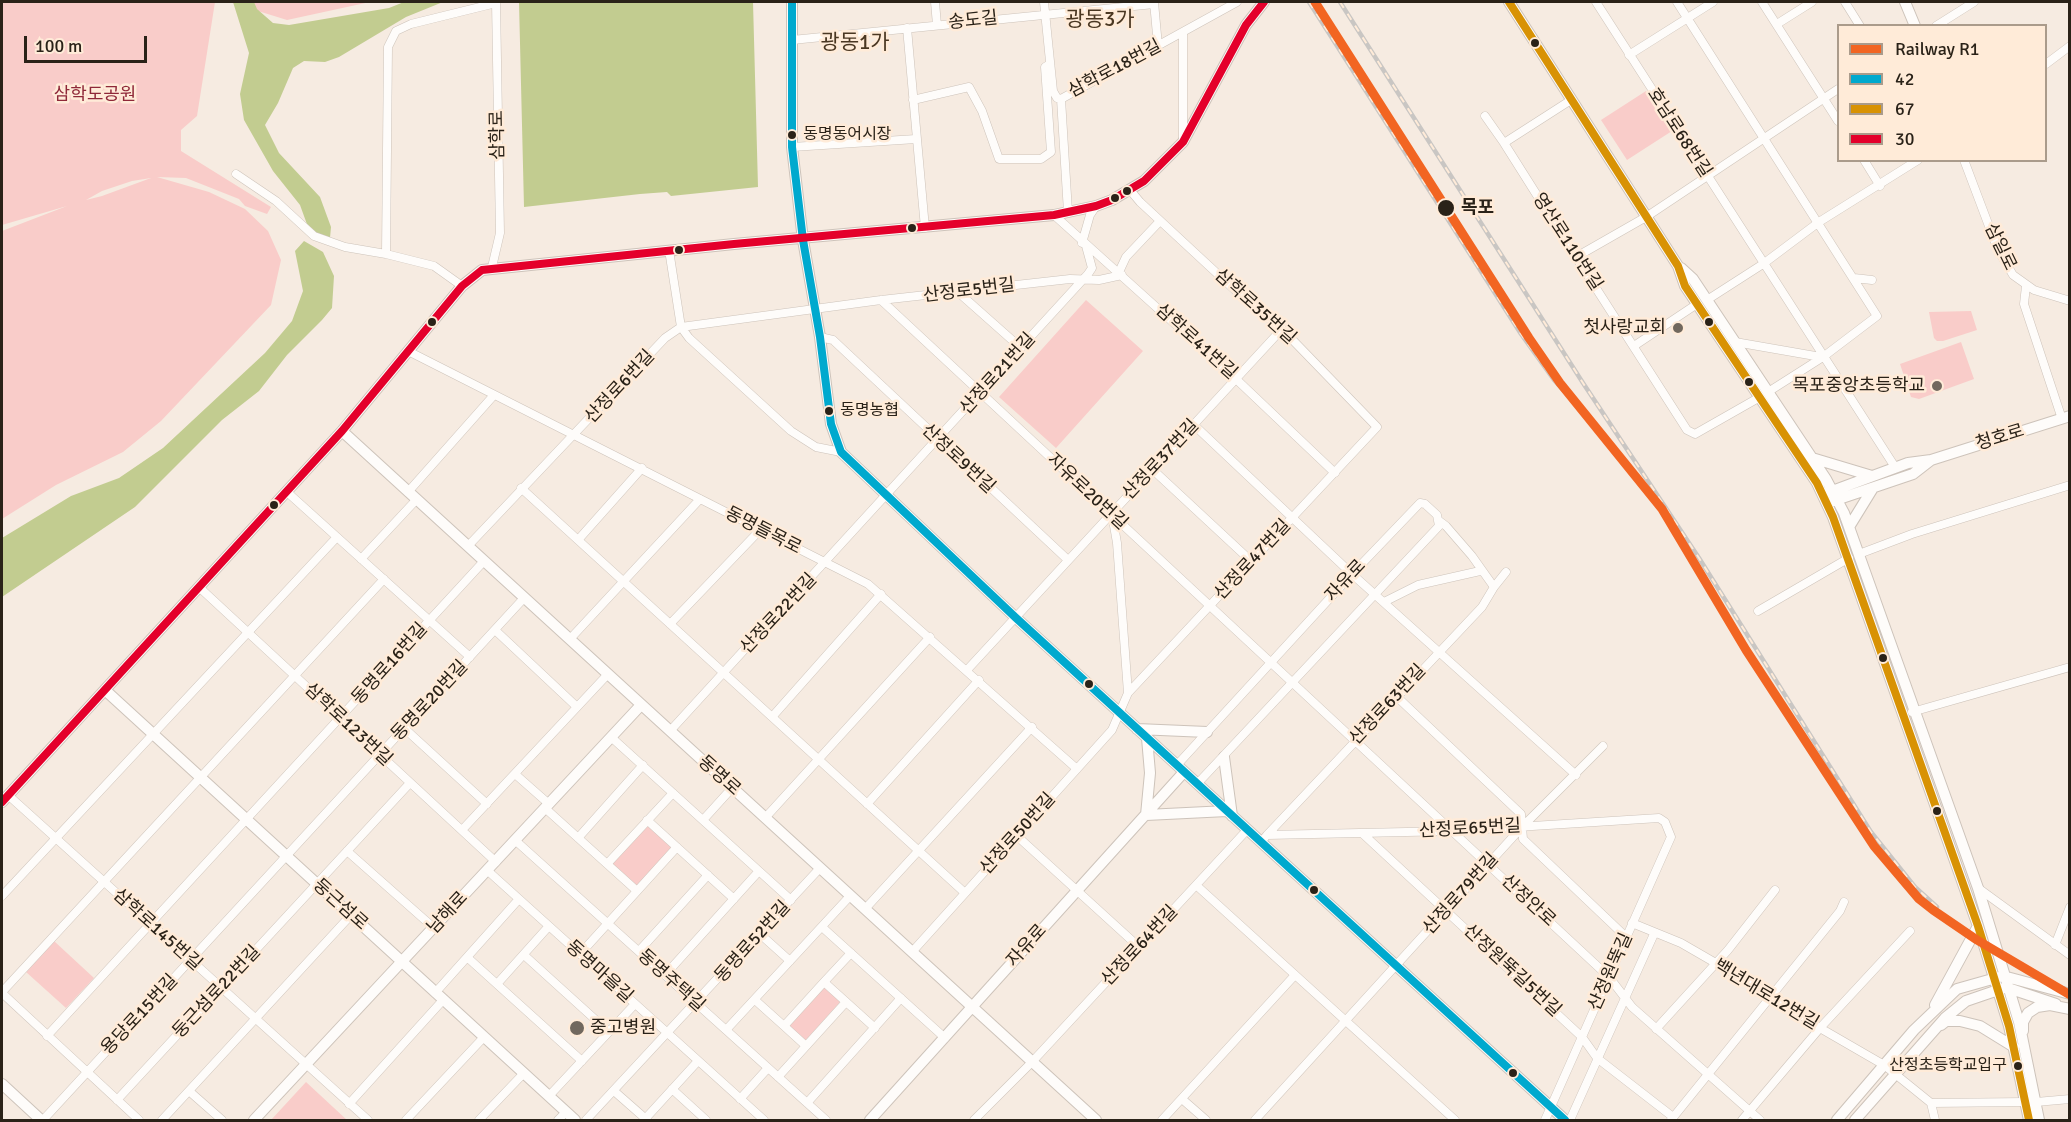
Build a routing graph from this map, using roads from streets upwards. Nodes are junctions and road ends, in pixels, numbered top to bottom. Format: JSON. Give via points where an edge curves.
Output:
{"nodes":[{"id":1,"x":496,"y":2,"type":"edge"},
{"id":2,"x":792,"y":2,"type":"edge"},
{"id":3,"x":935,"y":2,"type":"edge"},
{"id":4,"x":1044,"y":2,"type":"edge"},
{"id":5,"x":1237,"y":2,"type":"edge"},
{"id":6,"x":1264,"y":2,"type":"edge"},
{"id":7,"x":1509,"y":2,"type":"edge"},
{"id":8,"x":1596,"y":2,"type":"edge"},
{"id":9,"x":1677,"y":2,"type":"edge"},
{"id":10,"x":1713,"y":2,"type":"edge"},
{"id":11,"x":1762,"y":2,"type":"edge"},
{"id":12,"x":1812,"y":2,"type":"edge"},
{"id":13,"x":1845,"y":2,"type":"edge"},
{"id":14,"x":1905,"y":2,"type":"edge"},
{"id":15,"x":1974,"y":2,"type":"edge"},
{"id":16,"x":1154,"y":3,"type":"edge"},
{"id":17,"x":1046,"y":14,"type":"junction"},
{"id":18,"x":1687,"y":18,"type":"junction"},
{"id":19,"x":1777,"y":24,"type":"junction"},
{"id":20,"x":1859,"y":24,"type":"edge"},
{"id":21,"x":1914,"y":24,"type":"edge"},
{"id":22,"x":1939,"y":24,"type":"edge"},
{"id":23,"x":937,"y":25,"type":"junction"},
{"id":24,"x":907,"y":28,"type":"junction"},
{"id":25,"x":1183,"y":33,"type":"junction"},
{"id":26,"x":792,"y":40,"type":"junction"},
{"id":27,"x":1158,"y":46,"type":"junction"},
{"id":28,"x":2070,"y":46,"type":"edge"},
{"id":29,"x":1629,"y":55,"type":"junction"},
{"id":30,"x":2047,"y":63,"type":"edge"},
{"id":31,"x":1050,"y":64,"type":"junction"},
{"id":32,"x":1837,"y":90,"type":"edge"},
{"id":33,"x":1824,"y":98,"type":"junction"},
{"id":34,"x":913,"y":99,"type":"junction"},
{"id":35,"x":1061,"y":99,"type":"junction"},
{"id":36,"x":1571,"y":100,"type":"junction"},
{"id":37,"x":1485,"y":116,"type":"dead end"},
{"id":38,"x":1837,"y":118,"type":"edge"},
{"id":39,"x":1764,"y":138,"type":"junction"},
{"id":40,"x":916,"y":139,"type":"junction"},
{"id":41,"x":1183,"y":142,"type":"junction"},
{"id":42,"x":1504,"y":142,"type":"junction"},
{"id":43,"x":792,"y":147,"type":"junction"},
{"id":44,"x":1865,"y":162,"type":"edge"},
{"id":45,"x":1915,"y":162,"type":"edge"},
{"id":46,"x":1965,"y":162,"type":"edge"},
{"id":47,"x":236,"y":174,"type":"dead end"},
{"id":48,"x":1706,"y":175,"type":"junction"},
{"id":49,"x":1880,"y":186,"type":"junction"},
{"id":50,"x":1130,"y":190,"type":"junction"},
{"id":51,"x":1096,"y":206,"type":"junction"},
{"id":52,"x":1068,"y":212,"type":"junction"},
{"id":53,"x":1054,"y":215,"type":"junction"},
{"id":54,"x":1646,"y":217,"type":"junction"},
{"id":55,"x":1160,"y":222,"type":"junction"},
{"id":56,"x":1819,"y":222,"type":"junction"},
{"id":57,"x":925,"y":228,"type":"junction"},
{"id":58,"x":803,"y":240,"type":"junction"},
{"id":59,"x":1084,"y":245,"type":"junction"},
{"id":60,"x":669,"y":250,"type":"junction"},
{"id":61,"x":386,"y":254,"type":"junction"},
{"id":62,"x":1576,"y":257,"type":"junction"},
{"id":63,"x":1764,"y":264,"type":"junction"},
{"id":64,"x":492,"y":267,"type":"junction"},
{"id":65,"x":1120,"y":273,"type":"junction"},
{"id":66,"x":1084,"y":278,"type":"junction"},
{"id":67,"x":1854,"y":278,"type":"junction"},
{"id":68,"x":1872,"y":280,"type":"dead end"},
{"id":69,"x":462,"y":286,"type":"junction"},
{"id":70,"x":2026,"y":286,"type":"junction"},
{"id":71,"x":959,"y":292,"type":"junction"},
{"id":72,"x":881,"y":300,"type":"junction"},
{"id":73,"x":1702,"y":302,"type":"junction"},
{"id":74,"x":2070,"y":302,"type":"edge"},
{"id":75,"x":815,"y":309,"type":"junction"},
{"id":76,"x":681,"y":327,"type":"junction"},
{"id":77,"x":1282,"y":329,"type":"junction"},
{"id":78,"x":820,"y":337,"type":"junction"},
{"id":79,"x":1735,"y":342,"type":"junction"},
{"id":80,"x":1634,"y":346,"type":"junction"},
{"id":81,"x":1021,"y":348,"type":"junction"},
{"id":82,"x":408,"y":351,"type":"junction"},
{"id":83,"x":1823,"y":357,"type":"junction"},
{"id":84,"x":1236,"y":379,"type":"junction"},
{"id":85,"x":980,"y":394,"type":"junction"},
{"id":86,"x":1764,"y":394,"type":"junction"},
{"id":87,"x":494,"y":395,"type":"junction"},
{"id":88,"x":2066,"y":418,"type":"edge"},
{"id":89,"x":1194,"y":425,"type":"junction"},
{"id":90,"x":1377,"y":427,"type":"joint"},
{"id":91,"x":342,"y":431,"type":"junction"},
{"id":92,"x":575,"y":435,"type":"junction"},
{"id":93,"x":938,"y":441,"type":"junction"},
{"id":94,"x":841,"y":452,"type":"junction"},
{"id":95,"x":1812,"y":458,"type":"junction"},
{"id":96,"x":1931,"y":460,"type":"junction"},
{"id":97,"x":1895,"y":467,"type":"junction"},
{"id":98,"x":642,"y":468,"type":"junction"},
{"id":99,"x":1152,"y":469,"type":"junction"},
{"id":100,"x":1335,"y":472,"type":"junction"},
{"id":101,"x":1873,"y":476,"type":"junction"},
{"id":102,"x":2070,"y":485,"type":"edge"},
{"id":103,"x":521,"y":488,"type":"junction"},
{"id":104,"x":1873,"y":488,"type":"junction"},
{"id":105,"x":287,"y":492,"type":"junction"},
{"id":106,"x":413,"y":496,"type":"junction"},
{"id":107,"x":887,"y":497,"type":"junction"},
{"id":108,"x":1830,"y":497,"type":"junction"},
{"id":109,"x":700,"y":499,"type":"junction"},
{"id":110,"x":1112,"y":513,"type":"junction"},
{"id":111,"x":1293,"y":517,"type":"junction"},
{"id":112,"x":1438,"y":523,"type":"junction"},
{"id":113,"x":1849,"y":527,"type":"junction"},
{"id":114,"x":760,"y":529,"type":"junction"},
{"id":115,"x":337,"y":537,"type":"junction"},
{"id":116,"x":578,"y":540,"type":"junction"},
{"id":117,"x":468,"y":546,"type":"junction"},
{"id":118,"x":1854,"y":556,"type":"junction"},
{"id":119,"x":361,"y":559,"type":"junction"},
{"id":120,"x":1068,"y":560,"type":"junction"},
{"id":121,"x":484,"y":561,"type":"junction"},
{"id":122,"x":1251,"y":561,"type":"junction"},
{"id":123,"x":827,"y":563,"type":"junction"},
{"id":124,"x":1480,"y":571,"type":"junction"},
{"id":125,"x":1506,"y":573,"type":"dead end"},
{"id":126,"x":1352,"y":574,"type":"junction"},
{"id":127,"x":384,"y":579,"type":"junction"},
{"id":128,"x":624,"y":581,"type":"junction"},
{"id":129,"x":1494,"y":587,"type":"junction"},
{"id":130,"x":200,"y":588,"type":"junction"},
{"id":131,"x":881,"y":594,"type":"junction"},
{"id":132,"x":1375,"y":594,"type":"junction"},
{"id":133,"x":524,"y":598,"type":"junction"},
{"id":134,"x":1384,"y":602,"type":"junction"},
{"id":135,"x":1209,"y":607,"type":"junction"},
{"id":136,"x":1758,"y":611,"type":"dead end"},
{"id":137,"x":1015,"y":617,"type":"junction"},
{"id":138,"x":430,"y":621,"type":"junction"},
{"id":139,"x":670,"y":624,"type":"junction"},
{"id":140,"x":495,"y":630,"type":"junction"},
{"id":141,"x":248,"y":633,"type":"junction"},
{"id":142,"x":930,"y":637,"type":"junction"},
{"id":143,"x":570,"y":639,"type":"junction"},
{"id":144,"x":1439,"y":651,"type":"junction"},
{"id":145,"x":470,"y":657,"type":"junction"},
{"id":146,"x":1270,"y":664,"type":"junction"},
{"id":147,"x":2070,"y":667,"type":"edge"},
{"id":148,"x":967,"y":669,"type":"junction"},
{"id":149,"x":724,"y":673,"type":"junction"},
{"id":150,"x":608,"y":674,"type":"junction"},
{"id":151,"x":294,"y":675,"type":"junction"},
{"id":152,"x":979,"y":680,"type":"junction"},
{"id":153,"x":1292,"y":685,"type":"junction"},
{"id":154,"x":105,"y":690,"type":"junction"},
{"id":155,"x":1128,"y":693,"type":"junction"},
{"id":156,"x":1396,"y":696,"type":"junction"},
{"id":157,"x":641,"y":705,"type":"junction"},
{"id":158,"x":577,"y":707,"type":"junction"},
{"id":159,"x":1915,"y":711,"type":"junction"},
{"id":160,"x":1119,"y":712,"type":"junction"},
{"id":161,"x":1902,"y":715,"type":"junction"},
{"id":162,"x":772,"y":717,"type":"junction"},
{"id":163,"x":340,"y":718,"type":"junction"},
{"id":164,"x":1032,"y":727,"type":"junction"},
{"id":165,"x":404,"y":728,"type":"junction"},
{"id":166,"x":1137,"y":729,"type":"junction"},
{"id":167,"x":670,"y":731,"type":"junction"},
{"id":168,"x":1207,"y":732,"type":"junction"},
{"id":169,"x":153,"y":734,"type":"junction"},
{"id":170,"x":611,"y":737,"type":"junction"},
{"id":171,"x":1146,"y":738,"type":"junction"},
{"id":172,"x":1353,"y":741,"type":"junction"},
{"id":173,"x":1603,"y":746,"type":"dead end"},
{"id":174,"x":380,"y":754,"type":"junction"},
{"id":175,"x":1224,"y":757,"type":"junction"},
{"id":176,"x":818,"y":759,"type":"junction"},
{"id":177,"x":643,"y":765,"type":"junction"},
{"id":178,"x":1077,"y":769,"type":"junction"},
{"id":179,"x":1180,"y":769,"type":"junction"},
{"id":180,"x":515,"y":774,"type":"junction"},
{"id":181,"x":1576,"y":775,"type":"junction"},
{"id":182,"x":200,"y":777,"type":"junction"},
{"id":183,"x":410,"y":783,"type":"junction"},
{"id":184,"x":1197,"y":784,"type":"junction"},
{"id":185,"x":732,"y":788,"type":"junction"},
{"id":186,"x":673,"y":793,"type":"junction"},
{"id":187,"x":5,"y":799,"type":"edge"},
{"id":188,"x":487,"y":804,"type":"junction"},
{"id":189,"x":867,"y":804,"type":"junction"},
{"id":190,"x":548,"y":807,"type":"junction"},
{"id":191,"x":1229,"y":814,"type":"junction"},
{"id":192,"x":1146,"y":815,"type":"junction"},
{"id":193,"x":765,"y":818,"type":"junction"},
{"id":194,"x":247,"y":820,"type":"junction"},
{"id":195,"x":647,"y":820,"type":"junction"},
{"id":196,"x":703,"y":820,"type":"junction"},
{"id":197,"x":1522,"y":827,"type":"junction"},
{"id":198,"x":1247,"y":830,"type":"junction"},
{"id":199,"x":462,"y":831,"type":"junction"},
{"id":200,"x":1453,"y":831,"type":"junction"},
{"id":201,"x":1363,"y":834,"type":"junction"},
{"id":202,"x":1017,"y":836,"type":"junction"},
{"id":203,"x":1671,"y":837,"type":"joint"},
{"id":204,"x":56,"y":838,"type":"junction"},
{"id":205,"x":578,"y":838,"type":"junction"},
{"id":206,"x":1264,"y":839,"type":"junction"},
{"id":207,"x":516,"y":841,"type":"junction"},
{"id":208,"x":677,"y":848,"type":"junction"},
{"id":209,"x":918,"y":850,"type":"junction"},
{"id":210,"x":347,"y":851,"type":"junction"},
{"id":211,"x":286,"y":856,"type":"junction"},
{"id":212,"x":496,"y":862,"type":"junction"},
{"id":213,"x":607,"y":864,"type":"junction"},
{"id":214,"x":1489,"y":865,"type":"junction"},
{"id":215,"x":820,"y":868,"type":"junction"},
{"id":216,"x":488,"y":871,"type":"junction"},
{"id":217,"x":759,"y":871,"type":"junction"},
{"id":218,"x":708,"y":875,"type":"junction"},
{"id":219,"x":103,"y":882,"type":"junction"},
{"id":220,"x":317,"y":884,"type":"junction"},
{"id":221,"x":1196,"y":885,"type":"junction"},
{"id":222,"x":1978,"y":888,"type":"junction"},
{"id":223,"x":1775,"y":890,"type":"dead end"},
{"id":224,"x":638,"y":891,"type":"junction"},
{"id":225,"x":1077,"y":891,"type":"junction"},
{"id":226,"x":965,"y":893,"type":"junction"},
{"id":227,"x":2,"y":896,"type":"edge"},
{"id":228,"x":850,"y":896,"type":"junction"},
{"id":229,"x":519,"y":899,"type":"junction"},
{"id":230,"x":734,"y":899,"type":"junction"},
{"id":231,"x":791,"y":900,"type":"junction"},
{"id":232,"x":1844,"y":902,"type":"dead end"},
{"id":233,"x":2070,"y":907,"type":"edge"},
{"id":234,"x":865,"y":909,"type":"junction"},
{"id":235,"x":1448,"y":910,"type":"junction"},
{"id":236,"x":351,"y":915,"type":"junction"},
{"id":237,"x":608,"y":923,"type":"junction"},
{"id":238,"x":1632,"y":924,"type":"junction"},
{"id":239,"x":151,"y":925,"type":"junction"},
{"id":240,"x":549,"y":926,"type":"junction"},
{"id":241,"x":1978,"y":926,"type":"junction"},
{"id":242,"x":822,"y":927,"type":"junction"},
{"id":243,"x":435,"y":928,"type":"junction"},
{"id":244,"x":1910,"y":931,"type":"dead end"},
{"id":245,"x":760,"y":934,"type":"junction"},
{"id":246,"x":1654,"y":934,"type":"junction"},
{"id":247,"x":1626,"y":936,"type":"junction"},
{"id":248,"x":2055,"y":945,"type":"junction"},
{"id":249,"x":1138,"y":947,"type":"junction"},
{"id":250,"x":639,"y":951,"type":"junction"},
{"id":251,"x":912,"y":952,"type":"junction"},
{"id":252,"x":851,"y":953,"type":"junction"},
{"id":253,"x":580,"y":954,"type":"junction"},
{"id":254,"x":524,"y":955,"type":"junction"},
{"id":255,"x":2070,"y":956,"type":"edge"},
{"id":256,"x":468,"y":958,"type":"junction"},
{"id":257,"x":190,"y":960,"type":"junction"},
{"id":258,"x":790,"y":961,"type":"junction"},
{"id":259,"x":402,"y":962,"type":"junction"},
{"id":260,"x":1715,"y":964,"type":"junction"},
{"id":261,"x":1396,"y":966,"type":"junction"},
{"id":262,"x":665,"y":975,"type":"junction"},
{"id":263,"x":1295,"y":975,"type":"junction"},
{"id":264,"x":1609,"y":977,"type":"junction"},
{"id":265,"x":1998,"y":977,"type":"junction"},
{"id":266,"x":824,"y":982,"type":"junction"},
{"id":267,"x":497,"y":984,"type":"junction"},
{"id":268,"x":221,"y":988,"type":"junction"},
{"id":269,"x":2003,"y":989,"type":"junction"},
{"id":270,"x":2,"y":992,"type":"edge"},
{"id":271,"x":2070,"y":993,"type":"edge"},
{"id":272,"x":1772,"y":995,"type":"junction"},
{"id":273,"x":439,"y":996,"type":"junction"},
{"id":274,"x":901,"y":998,"type":"junction"},
{"id":275,"x":1624,"y":998,"type":"junction"},
{"id":276,"x":754,"y":1000,"type":"junction"},
{"id":277,"x":846,"y":1002,"type":"junction"},
{"id":278,"x":635,"y":1004,"type":"junction"},
{"id":279,"x":697,"y":1004,"type":"junction"},
{"id":280,"x":972,"y":1007,"type":"junction"},
{"id":281,"x":2070,"y":1009,"type":"edge"},
{"id":282,"x":1928,"y":1015,"type":"junction"},
{"id":283,"x":255,"y":1019,"type":"junction"},
{"id":284,"x":1346,"y":1021,"type":"junction"},
{"id":285,"x":784,"y":1026,"type":"junction"},
{"id":286,"x":874,"y":1028,"type":"junction"},
{"id":287,"x":1820,"y":1028,"type":"junction"},
{"id":288,"x":1656,"y":1029,"type":"junction"},
{"id":289,"x":726,"y":1030,"type":"junction"},
{"id":290,"x":609,"y":1032,"type":"junction"},
{"id":291,"x":668,"y":1034,"type":"junction"},
{"id":292,"x":47,"y":1036,"type":"junction"},
{"id":293,"x":484,"y":1037,"type":"junction"},
{"id":294,"x":1582,"y":1037,"type":"junction"},
{"id":295,"x":2022,"y":1037,"type":"junction"},
{"id":296,"x":945,"y":1038,"type":"junction"},
{"id":297,"x":1925,"y":1039,"type":"junction"},
{"id":298,"x":806,"y":1046,"type":"junction"},
{"id":299,"x":2014,"y":1047,"type":"junction"},
{"id":300,"x":1597,"y":1059,"type":"junction"},
{"id":301,"x":582,"y":1061,"type":"junction"},
{"id":302,"x":698,"y":1061,"type":"junction"},
{"id":303,"x":1032,"y":1062,"type":"junction"},
{"id":304,"x":306,"y":1064,"type":"junction"},
{"id":305,"x":1884,"y":1065,"type":"junction"},
{"id":306,"x":768,"y":1068,"type":"junction"},
{"id":307,"x":87,"y":1072,"type":"junction"},
{"id":308,"x":524,"y":1073,"type":"junction"},
{"id":309,"x":1708,"y":1074,"type":"junction"},
{"id":310,"x":1895,"y":1074,"type":"junction"},
{"id":311,"x":778,"y":1077,"type":"junction"},
{"id":312,"x":2,"y":1084,"type":"edge"},
{"id":313,"x":672,"y":1089,"type":"junction"},
{"id":314,"x":189,"y":1091,"type":"junction"},
{"id":315,"x":614,"y":1091,"type":"junction"},
{"id":316,"x":549,"y":1096,"type":"junction"},
{"id":317,"x":740,"y":1099,"type":"junction"},
{"id":318,"x":1182,"y":1099,"type":"junction"},
{"id":319,"x":2070,"y":1099,"type":"edge"},
{"id":320,"x":117,"y":1100,"type":"junction"},
{"id":321,"x":2031,"y":1102,"type":"junction"},
{"id":322,"x":807,"y":1103,"type":"junction"},
{"id":323,"x":1931,"y":1103,"type":"junction"},
{"id":324,"x":350,"y":1104,"type":"junction"},
{"id":325,"x":1551,"y":1107,"type":"junction"},
{"id":326,"x":1749,"y":1111,"type":"junction"},
{"id":327,"x":566,"y":1112,"type":"junction"},
{"id":328,"x":981,"y":1113,"type":"junction"},
{"id":329,"x":1672,"y":1119,"type":"edge"},
{"id":330,"x":42,"y":1120,"type":"edge"},
{"id":331,"x":139,"y":1120,"type":"edge"},
{"id":332,"x":162,"y":1120,"type":"edge"},
{"id":333,"x":222,"y":1120,"type":"edge"},
{"id":334,"x":254,"y":1120,"type":"edge"},
{"id":335,"x":368,"y":1120,"type":"edge"},
{"id":336,"x":406,"y":1120,"type":"edge"},
{"id":337,"x":479,"y":1120,"type":"edge"},
{"id":338,"x":558,"y":1120,"type":"edge"},
{"id":339,"x":576,"y":1120,"type":"edge"},
{"id":340,"x":586,"y":1120,"type":"edge"},
{"id":341,"x":646,"y":1120,"type":"edge"},
{"id":342,"x":706,"y":1120,"type":"edge"},
{"id":343,"x":764,"y":1120,"type":"edge"},
{"id":344,"x":826,"y":1120,"type":"edge"},
{"id":345,"x":870,"y":1120,"type":"edge"},
{"id":346,"x":974,"y":1120,"type":"edge"},
{"id":347,"x":988,"y":1120,"type":"edge"},
{"id":348,"x":1096,"y":1120,"type":"edge"},
{"id":349,"x":1162,"y":1120,"type":"edge"},
{"id":350,"x":1206,"y":1120,"type":"edge"},
{"id":351,"x":1255,"y":1120,"type":"edge"},
{"id":352,"x":1455,"y":1120,"type":"edge"},
{"id":353,"x":1545,"y":1120,"type":"edge"},
{"id":354,"x":1565,"y":1120,"type":"edge"},
{"id":355,"x":1570,"y":1120,"type":"edge"},
{"id":356,"x":1742,"y":1120,"type":"edge"},
{"id":357,"x":1760,"y":1120,"type":"edge"},
{"id":358,"x":1837,"y":1120,"type":"edge"},
{"id":359,"x":1855,"y":1120,"type":"edge"},
{"id":360,"x":1935,"y":1120,"type":"edge"},
{"id":361,"x":2030,"y":1120,"type":"edge"},
{"id":362,"x":2039,"y":1120,"type":"edge"}],
"edges":[{"from":1,"to":61,"type":"street","via":[[411,24],[396,31],[390,40]]},
{"from":1,"to":64,"type":"street","name":"삼학로","via":[[500,233]]},
{"from":2,"to":26,"type":"street"},
{"from":3,"to":23,"type":"street"},
{"from":4,"to":17,"type":"street"},
{"from":5,"to":25,"type":"street","name":"삼학로18번길"},
{"from":6,"to":41,"type":"street","via":[[1246,25]]},
{"from":7,"to":36,"type":"street"},
{"from":8,"to":29,"type":"street","name":"호남로68번길"},
{"from":9,"to":18,"type":"street"},
{"from":10,"to":18,"type":"street"},
{"from":11,"to":19,"type":"street"},
{"from":12,"to":19,"type":"street"},
{"from":13,"to":20,"type":"street"},
{"from":14,"to":21,"type":"street"},
{"from":15,"to":22,"type":"street"},
{"from":16,"to":17,"type":"street","name":"송도길"},
{"from":16,"to":27,"type":"street"},
{"from":17,"to":23,"type":"street","name":"송도길"},
{"from":17,"to":31,"type":"street"},
{"from":18,"to":29,"type":"street"},
{"from":18,"to":39,"type":"street"},
{"from":19,"to":33,"type":"street"},
{"from":23,"to":24,"type":"street","name":"송도길"},
{"from":24,"to":26,"type":"street","name":"송도길"},
{"from":24,"to":34,"type":"street"},
{"from":25,"to":27,"type":"street","name":"삼학로18번길"},
{"from":25,"to":41,"type":"street"},
{"from":26,"to":43,"type":"street"},
{"from":27,"to":35,"type":"street","name":"삼학로18번길"},
{"from":28,"to":30,"type":"street"},
{"from":29,"to":48,"type":"street","name":"호남로68번길"},
{"from":31,"to":34,"type":"street","via":[[1046,67],[1051,152],[1041,159],[999,159],[969,87]]},
{"from":31,"to":35,"type":"street","via":[[1053,91]]},
{"from":32,"to":33,"type":"street"},
{"from":33,"to":38,"type":"street"},
{"from":33,"to":39,"type":"street"},
{"from":34,"to":40,"type":"street"},
{"from":35,"to":52,"type":"street","name":"삼학로18번길"},
{"from":36,"to":42,"type":"street"},
{"from":36,"to":54,"type":"street"},
{"from":37,"to":42,"type":"street","name":"영산로110번길"},
{"from":39,"to":48,"type":"street"},
{"from":39,"to":56,"type":"street"},
{"from":40,"to":43,"type":"street"},
{"from":40,"to":57,"type":"street"},
{"from":41,"to":50,"type":"street","via":[[1157,170]]},
{"from":42,"to":62,"type":"street","name":"영산로110번길"},
{"from":43,"to":58,"type":"street"},
{"from":44,"to":49,"type":"street"},
{"from":45,"to":49,"type":"street"},
{"from":46,"to":70,"type":"street","name":"삼일로","via":[[2006,265]]},
{"from":47,"to":61,"type":"street","via":[[320,238]]},
{"from":48,"to":54,"type":"street"},
{"from":48,"to":63,"type":"street","name":"호남로68번길"},
{"from":49,"to":56,"type":"street"},
{"from":50,"to":51,"type":"street"},
{"from":50,"to":55,"type":"street","name":"삼학로35번길"},
{"from":51,"to":52,"type":"street"},
{"from":51,"to":59,"type":"street","via":[[1090,215]]},
{"from":52,"to":53,"type":"street"},
{"from":53,"to":57,"type":"street"},
{"from":53,"to":59,"type":"street","name":"삼학로41번길"},
{"from":54,"to":62,"type":"street"},
{"from":54,"to":73,"type":"street","via":[[1678,266],[1693,279]]},
{"from":55,"to":65,"type":"street","via":[[1126,257]]},
{"from":55,"to":77,"type":"street","name":"삼학로35번길"},
{"from":56,"to":63,"type":"street"},
{"from":56,"to":67,"type":"street"},
{"from":57,"to":58,"type":"street"},
{"from":58,"to":60,"type":"street"},
{"from":58,"to":75,"type":"street"},
{"from":59,"to":65,"type":"street","name":"삼학로41번길"},
{"from":59,"to":66,"type":"street","via":[[1092,268]]},
{"from":60,"to":64,"type":"street"},
{"from":60,"to":76,"type":"street"},
{"from":61,"to":69,"type":"street","via":[[434,266]]},
{"from":62,"to":80,"type":"street","name":"영산로110번길"},
{"from":63,"to":73,"type":"street"},
{"from":63,"to":83,"type":"street","name":"호남로68번길"},
{"from":64,"to":69,"type":"street"},
{"from":65,"to":66,"type":"street","name":"산정로5번길","via":[[1099,280]]},
{"from":65,"to":84,"type":"street","name":"삼학로41번길"},
{"from":66,"to":71,"type":"street","name":"산정로5번길"},
{"from":66,"to":81,"type":"street","name":"산정로21번길"},
{"from":67,"to":68,"type":"street"},
{"from":67,"to":83,"type":"street","via":[[1877,318]]},
{"from":69,"to":82,"type":"street"},
{"from":70,"to":74,"type":"street","name":"삼일로"},
{"from":70,"to":88,"type":"street","via":[[2024,304]]},
{"from":71,"to":72,"type":"street","name":"산정로5번길"},
{"from":71,"to":81,"type":"street"},
{"from":72,"to":75,"type":"street","name":"산정로5번길"},
{"from":72,"to":85,"type":"street","name":"자유로20번길"},
{"from":73,"to":79,"type":"street"},
{"from":73,"to":80,"type":"street"},
{"from":73,"to":86,"type":"street"},
{"from":75,"to":76,"type":"street"},
{"from":75,"to":78,"type":"street"},
{"from":76,"to":92,"type":"street","name":"산정로6번길","via":[[665,338]]},
{"from":76,"to":94,"type":"street","via":[[791,431],[821,449]]},
{"from":77,"to":84,"type":"street","name":"산정로37번길"},
{"from":77,"to":90,"type":"street","name":"삼학로35번길"},
{"from":78,"to":93,"type":"street","name":"산정로9번길","via":[[832,340]]},
{"from":78,"to":94,"type":"street","via":[[831,424]]},
{"from":79,"to":83,"type":"street"},
{"from":79,"to":86,"type":"street"},
{"from":80,"to":86,"type":"street","name":"영산로110번길","via":[[1685,426],[1695,434]]},
{"from":81,"to":85,"type":"street","name":"산정로21번길"},
{"from":82,"to":87,"type":"street","name":"동명들목로"},
{"from":82,"to":91,"type":"street"},
{"from":83,"to":86,"type":"street"},
{"from":83,"to":97,"type":"street","name":"호남로68번길"},
{"from":84,"to":89,"type":"street","name":"산정로37번길"},
{"from":84,"to":100,"type":"street","name":"삼학로41번길"},
{"from":85,"to":93,"type":"street","name":"산정로21번길"},
{"from":85,"to":110,"type":"street","name":"자유로20번길"},
{"from":86,"to":95,"type":"street"},
{"from":86,"to":108,"type":"street"},
{"from":87,"to":92,"type":"street","name":"동명들목로"},
{"from":87,"to":106,"type":"street"},
{"from":88,"to":96,"type":"street","name":"청호로"},
{"from":89,"to":99,"type":"street","name":"산정로37번길"},
{"from":89,"to":111,"type":"street"},
{"from":90,"to":100,"type":"street","name":"산정로47번길"},
{"from":91,"to":105,"type":"street"},
{"from":91,"to":106,"type":"street","name":"동명로"},
{"from":92,"to":98,"type":"street","name":"동명들목로"},
{"from":92,"to":103,"type":"street","name":"산정로6번길"},
{"from":93,"to":107,"type":"street","name":"산정로21번길"},
{"from":93,"to":120,"type":"street","name":"산정로9번길"},
{"from":94,"to":107,"type":"street"},
{"from":95,"to":101,"type":"street"},
{"from":95,"to":108,"type":"street"},
{"from":96,"to":97,"type":"street","name":"청호로"},
{"from":96,"to":104,"type":"street","name":"청호로","via":[[1913,474]]},
{"from":97,"to":101,"type":"street","name":"청호로"},
{"from":98,"to":109,"type":"street","name":"동명들목로"},
{"from":98,"to":116,"type":"street"},
{"from":99,"to":110,"type":"street","name":"산정로37번길"},
{"from":99,"to":122,"type":"street"},
{"from":100,"to":111,"type":"street","name":"산정로47번길"},
{"from":101,"to":108,"type":"street","name":"청호로"},
{"from":102,"to":118,"type":"street"},
{"from":103,"to":116,"type":"street"},
{"from":103,"to":117,"type":"street","name":"산정로6번길"},
{"from":104,"to":108,"type":"street","name":"청호로"},
{"from":104,"to":113,"type":"street"},
{"from":105,"to":115,"type":"street"},
{"from":105,"to":130,"type":"street"},
{"from":106,"to":117,"type":"street","name":"동명로"},
{"from":106,"to":119,"type":"street"},
{"from":107,"to":123,"type":"street","name":"산정로22번길"},
{"from":107,"to":137,"type":"street"},
{"from":108,"to":113,"type":"street"},
{"from":108,"to":118,"type":"street"},
{"from":109,"to":114,"type":"street","name":"동명들목로"},
{"from":109,"to":128,"type":"street"},
{"from":110,"to":120,"type":"street","name":"산정로37번길"},
{"from":110,"to":135,"type":"street","name":"자유로20번길"},
{"from":110,"to":155,"type":"street","via":[[1118,543]]},
{"from":111,"to":122,"type":"street","name":"산정로47번길"},
{"from":111,"to":126,"type":"street"},
{"from":112,"to":124,"type":"street","via":[[1446,525]]},
{"from":112,"to":126,"type":"street","name":"자유로","via":[[1437,515],[1420,503]]},
{"from":112,"to":132,"type":"street","name":"자유로"},
{"from":113,"to":118,"type":"street"},
{"from":114,"to":123,"type":"street","name":"동명들목로"},
{"from":114,"to":139,"type":"street"},
{"from":115,"to":119,"type":"street"},
{"from":115,"to":141,"type":"street"},
{"from":116,"to":128,"type":"street"},
{"from":117,"to":121,"type":"street","name":"동명로"},
{"from":118,"to":136,"type":"street"},
{"from":118,"to":159,"type":"street"},
{"from":118,"to":161,"type":"street"},
{"from":119,"to":127,"type":"street"},
{"from":120,"to":137,"type":"street","name":"산정로37번길"},
{"from":121,"to":133,"type":"street","name":"동명로"},
{"from":121,"to":138,"type":"street","name":"동명로16번길"},
{"from":122,"to":135,"type":"street","name":"산정로47번길"},
{"from":123,"to":131,"type":"street","name":"동명들목로"},
{"from":123,"to":149,"type":"street","name":"산정로22번길"},
{"from":124,"to":129,"type":"street"},
{"from":124,"to":134,"type":"street","via":[[1418,585]]},
{"from":125,"to":129,"type":"street","name":"산정로63번길"},
{"from":126,"to":132,"type":"street"},
{"from":126,"to":146,"type":"street","name":"자유로"},
{"from":127,"to":138,"type":"street"},
{"from":127,"to":151,"type":"street"},
{"from":128,"to":139,"type":"street"},
{"from":128,"to":143,"type":"street"},
{"from":129,"to":144,"type":"street","name":"산정로63번길","via":[[1482,607]]},
{"from":130,"to":141,"type":"street","name":"삼학로123번길"},
{"from":130,"to":154,"type":"street"},
{"from":131,"to":142,"type":"street","name":"동명들목로"},
{"from":131,"to":162,"type":"street"},
{"from":132,"to":134,"type":"street"},
{"from":132,"to":153,"type":"street","name":"자유로"},
{"from":133,"to":140,"type":"street","name":"동명로20번길"},
{"from":133,"to":143,"type":"street","name":"동명로"},
{"from":134,"to":144,"type":"street"},
{"from":135,"to":146,"type":"street","name":"자유로20번길"},
{"from":135,"to":155,"type":"street","name":"산정로47번길"},
{"from":137,"to":148,"type":"street","name":"산정로37번길"},
{"from":137,"to":160,"type":"street"},
{"from":138,"to":145,"type":"street"},
{"from":138,"to":163,"type":"street","name":"동명로16번길"},
{"from":139,"to":149,"type":"street"},
{"from":140,"to":145,"type":"street","name":"동명로20번길"},
{"from":140,"to":158,"type":"street"},
{"from":141,"to":151,"type":"street","name":"삼학로123번길"},
{"from":141,"to":169,"type":"street"},
{"from":142,"to":148,"type":"street","name":"동명들목로"},
{"from":142,"to":176,"type":"street"},
{"from":143,"to":150,"type":"street","name":"동명로"},
{"from":144,"to":156,"type":"street","name":"산정로63번길"},
{"from":144,"to":181,"type":"street"},
{"from":145,"to":165,"type":"street","name":"동명로20번길"},
{"from":146,"to":153,"type":"street","name":"자유로20번길"},
{"from":146,"to":168,"type":"street","name":"자유로"},
{"from":147,"to":159,"type":"street"},
{"from":148,"to":152,"type":"street","name":"동명들목로"},
{"from":149,"to":162,"type":"street"},
{"from":149,"to":167,"type":"street","name":"산정로22번길"},
{"from":150,"to":157,"type":"street","name":"동명로"},
{"from":150,"to":158,"type":"street"},
{"from":151,"to":163,"type":"street","name":"삼학로123번길"},
{"from":151,"to":182,"type":"street"},
{"from":152,"to":164,"type":"street","name":"동명들목로"},
{"from":152,"to":189,"type":"street"},
{"from":153,"to":172,"type":"street","name":"산정안로"},
{"from":153,"to":175,"type":"street","name":"자유로"},
{"from":154,"to":169,"type":"street","name":"둥근섬로"},
{"from":154,"to":187,"type":"street"},
{"from":155,"to":160,"type":"street","name":"산정로50번길"},
{"from":156,"to":172,"type":"street","name":"산정로63번길"},
{"from":156,"to":197,"type":"street","via":[[1521,814]]},
{"from":157,"to":167,"type":"street","name":"동명로"},
{"from":157,"to":170,"type":"street","name":"남해로"},
{"from":158,"to":180,"type":"street"},
{"from":159,"to":161,"type":"street"},
{"from":159,"to":222,"type":"street"},
{"from":160,"to":166,"type":"street"},
{"from":160,"to":178,"type":"street","name":"산정로50번길","via":[[1112,730]]},
{"from":161,"to":241,"type":"street"},
{"from":162,"to":176,"type":"street"},
{"from":163,"to":174,"type":"street","name":"삼학로123번길"},
{"from":163,"to":194,"type":"street","name":"동명로16번길"},
{"from":164,"to":178,"type":"street","name":"동명들목로"},
{"from":164,"to":209,"type":"street"},
{"from":165,"to":174,"type":"street","name":"동명로20번길"},
{"from":165,"to":188,"type":"street"},
{"from":166,"to":168,"type":"street"},
{"from":166,"to":171,"type":"street"},
{"from":167,"to":185,"type":"street","name":"동명로"},
{"from":168,"to":179,"type":"street","name":"자유로"},
{"from":169,"to":182,"type":"street","name":"둥근섬로"},
{"from":169,"to":204,"type":"street"},
{"from":170,"to":177,"type":"street"},
{"from":170,"to":190,"type":"street","name":"남해로"},
{"from":171,"to":179,"type":"street"},
{"from":171,"to":192,"type":"street","via":[[1150,773]]},
{"from":172,"to":200,"type":"street","name":"산정안로"},
{"from":172,"to":206,"type":"street","name":"산정로63번길"},
{"from":173,"to":181,"type":"street","name":"산정로79번길"},
{"from":174,"to":183,"type":"street","name":"삼학로123번길"},
{"from":174,"to":211,"type":"street","name":"동명로20번길"},
{"from":175,"to":184,"type":"street","name":"자유로"},
{"from":175,"to":191,"type":"street"},
{"from":176,"to":189,"type":"street"},
{"from":176,"to":193,"type":"street"},
{"from":177,"to":186,"type":"street"},
{"from":177,"to":205,"type":"street"},
{"from":178,"to":202,"type":"street","name":"산정로50번길"},
{"from":179,"to":184,"type":"street"},
{"from":179,"to":192,"type":"street","name":"자유로"},
{"from":180,"to":188,"type":"street"},
{"from":180,"to":190,"type":"street"},
{"from":181,"to":197,"type":"street","name":"산정로79번길"},
{"from":182,"to":194,"type":"street","name":"둥근섬로"},
{"from":182,"to":219,"type":"street"},
{"from":183,"to":199,"type":"street","name":"삼학로123번길"},
{"from":183,"to":210,"type":"street","name":"둥근섬로22번길"},
{"from":184,"to":191,"type":"street"},
{"from":185,"to":193,"type":"street","name":"동명로"},
{"from":185,"to":196,"type":"street"},
{"from":186,"to":195,"type":"street"},
{"from":186,"to":196,"type":"street"},
{"from":187,"to":204,"type":"street","name":"삼학로145번길"},
{"from":188,"to":199,"type":"street"},
{"from":189,"to":209,"type":"street"},
{"from":190,"to":205,"type":"street"},
{"from":190,"to":207,"type":"street","name":"남해로"},
{"from":191,"to":192,"type":"street"},
{"from":191,"to":198,"type":"street"},
{"from":192,"to":225,"type":"street","name":"자유로"},
{"from":193,"to":215,"type":"street","name":"동명로"},
{"from":194,"to":211,"type":"street","name":"둥근섬로"},
{"from":194,"to":239,"type":"street","name":"동명로16번길"},
{"from":195,"to":208,"type":"street"},
{"from":195,"to":213,"type":"street"},
{"from":196,"to":217,"type":"street"},
{"from":197,"to":200,"type":"street","name":"산정로65번길"},
{"from":197,"to":203,"type":"street","name":"산정로65번길","via":[[1659,818]]},
{"from":197,"to":214,"type":"street","name":"산정로79번길"},
{"from":197,"to":247,"type":"street","via":[[1523,839]]},
{"from":198,"to":206,"type":"street"},
{"from":198,"to":221,"type":"street","name":"산정로64번길"},
{"from":199,"to":212,"type":"street","name":"삼학로123번길"},
{"from":200,"to":201,"type":"street","name":"산정로65번길"},
{"from":200,"to":214,"type":"street","name":"산정안로"},
{"from":201,"to":206,"type":"street","name":"산정로65번길"},
{"from":201,"to":235,"type":"street","name":"산정원뚝길5번길"},
{"from":202,"to":225,"type":"street"},
{"from":202,"to":226,"type":"street","name":"산정로50번길"},
{"from":203,"to":238,"type":"street","name":"산정원뚝길"},
{"from":204,"to":219,"type":"street","name":"삼학로145번길"},
{"from":204,"to":227,"type":"street"},
{"from":205,"to":213,"type":"street"},
{"from":206,"to":261,"type":"street"},
{"from":207,"to":212,"type":"street","name":"남해로"},
{"from":207,"to":237,"type":"street","name":"동명주택길"},
{"from":208,"to":218,"type":"street"},
{"from":208,"to":224,"type":"street"},
{"from":209,"to":226,"type":"street"},
{"from":209,"to":234,"type":"street"},
{"from":210,"to":220,"type":"street","name":"둥근섬로22번길"},
{"from":210,"to":243,"type":"street"},
{"from":211,"to":220,"type":"street","name":"둥근섬로"},
{"from":211,"to":257,"type":"street","name":"용당로15번길"},
{"from":212,"to":216,"type":"street","name":"남해로"},
{"from":213,"to":224,"type":"street"},
{"from":214,"to":235,"type":"street","name":"산정로79번길"},
{"from":214,"to":264,"type":"street","name":"산정안로"},
{"from":215,"to":228,"type":"street","name":"동명로"},
{"from":215,"to":231,"type":"street","name":"동명로52번길"},
{"from":216,"to":229,"type":"street","name":"동명마을길"},
{"from":216,"to":243,"type":"street","name":"남해로"},
{"from":217,"to":230,"type":"street"},
{"from":217,"to":231,"type":"street"},
{"from":218,"to":230,"type":"street"},
{"from":218,"to":250,"type":"street"},
{"from":219,"to":239,"type":"street","name":"삼학로145번길"},
{"from":219,"to":270,"type":"street"},
{"from":220,"to":236,"type":"street","name":"둥근섬로"},
{"from":220,"to":268,"type":"street","name":"둥근섬로22번길"},
{"from":221,"to":249,"type":"street","name":"산정로64번길"},
{"from":221,"to":263,"type":"street"},
{"from":222,"to":248,"type":"street"},
{"from":222,"to":265,"type":"street"},
{"from":223,"to":260,"type":"street"},
{"from":224,"to":237,"type":"street"},
{"from":225,"to":249,"type":"street"},
{"from":225,"to":280,"type":"street","name":"자유로"},
{"from":226,"to":251,"type":"street","name":"산정로50번길"},
{"from":228,"to":234,"type":"street","name":"동명로"},
{"from":228,"to":242,"type":"street"},
{"from":229,"to":240,"type":"street","name":"동명마을길"},
{"from":229,"to":256,"type":"street"},
{"from":230,"to":262,"type":"street"},
{"from":231,"to":245,"type":"street","name":"동명로52번길"},
{"from":232,"to":272,"type":"street"},
{"from":233,"to":248,"type":"street"},
{"from":234,"to":251,"type":"street","name":"동명로"},
{"from":235,"to":261,"type":"street","name":"산정로79번길"},
{"from":235,"to":294,"type":"street","name":"산정원뚝길5번길"},
{"from":236,"to":259,"type":"street","name":"둥근섬로"},
{"from":236,"to":283,"type":"street"},
{"from":237,"to":250,"type":"street","name":"동명주택길"},
{"from":237,"to":253,"type":"street"},
{"from":238,"to":246,"type":"street","name":"백년대로12번길"},
{"from":238,"to":247,"type":"street","name":"산정원뚝길"},
{"from":239,"to":257,"type":"street","name":"삼학로145번길"},
{"from":239,"to":292,"type":"street","name":"동명로16번길"},
{"from":240,"to":253,"type":"street","name":"동명마을길"},
{"from":240,"to":254,"type":"street"},
{"from":241,"to":265,"type":"street"},
{"from":241,"to":282,"type":"street"},
{"from":242,"to":252,"type":"street"},
{"from":242,"to":258,"type":"street"},
{"from":243,"to":259,"type":"street","name":"남해로"},
{"from":244,"to":287,"type":"street"},
{"from":245,"to":258,"type":"street"},
{"from":245,"to":279,"type":"street","name":"동명로52번길"},
{"from":246,"to":260,"type":"street","name":"백년대로12번길","via":[[1681,943]]},
{"from":246,"to":275,"type":"street"},
{"from":247,"to":264,"type":"street","name":"산정원뚝길"},
{"from":248,"to":255,"type":"street"},
{"from":249,"to":303,"type":"street","name":"산정로64번길"},
{"from":250,"to":262,"type":"street","name":"동명주택길"},
{"from":251,"to":280,"type":"street","name":"동명로"},
{"from":252,"to":266,"type":"street"},
{"from":252,"to":274,"type":"street"},
{"from":253,"to":278,"type":"street","name":"동명마을길"},
{"from":254,"to":267,"type":"street"},
{"from":254,"to":290,"type":"street"},
{"from":256,"to":267,"type":"street"},
{"from":256,"to":273,"type":"street"},
{"from":257,"to":268,"type":"street","name":"삼학로145번길"},
{"from":257,"to":307,"type":"street","name":"용당로15번길"},
{"from":258,"to":276,"type":"street"},
{"from":259,"to":273,"type":"street","name":"둥근섬로"},
{"from":259,"to":304,"type":"street","name":"남해로"},
{"from":260,"to":272,"type":"street","name":"백년대로12번길"},
{"from":260,"to":288,"type":"street"},
{"from":261,"to":284,"type":"street","name":"산정로79번길"},
{"from":261,"to":325,"type":"street"},
{"from":262,"to":279,"type":"street","name":"동명주택길"},
{"from":263,"to":284,"type":"street"},
{"from":263,"to":318,"type":"street"},
{"from":264,"to":275,"type":"street","name":"산정안로"},
{"from":264,"to":294,"type":"street","name":"산정원뚝길"},
{"from":265,"to":269,"type":"street"},
{"from":265,"to":271,"type":"street"},
{"from":265,"to":282,"type":"street","via":[[1958,989]]},
{"from":266,"to":277,"type":"street"},
{"from":266,"to":285,"type":"street"},
{"from":267,"to":301,"type":"street"},
{"from":268,"to":283,"type":"street","name":"삼학로145번길"},
{"from":268,"to":320,"type":"street","name":"둥근섬로22번길"},
{"from":269,"to":281,"type":"street"},
{"from":269,"to":295,"type":"street"},
{"from":269,"to":297,"type":"street","via":[[1966,1001]]},
{"from":269,"to":299,"type":"street"},
{"from":270,"to":292,"type":"street"},
{"from":272,"to":287,"type":"street","name":"백년대로12번길"},
{"from":272,"to":309,"type":"street"},
{"from":273,"to":293,"type":"street","name":"둥근섬로"},
{"from":273,"to":324,"type":"street"},
{"from":274,"to":286,"type":"street"},
{"from":274,"to":296,"type":"street"},
{"from":275,"to":288,"type":"street","name":"산정안로"},
{"from":275,"to":300,"type":"street"},
{"from":276,"to":285,"type":"street"},
{"from":276,"to":289,"type":"street"},
{"from":277,"to":286,"type":"street"},
{"from":277,"to":298,"type":"street"},
{"from":278,"to":290,"type":"street"},
{"from":278,"to":291,"type":"street","name":"동명마을길"},
{"from":279,"to":289,"type":"street","name":"동명주택길"},
{"from":279,"to":291,"type":"street","name":"동명로52번길"},
{"from":280,"to":296,"type":"street","name":"자유로"},
{"from":280,"to":303,"type":"street","name":"동명로"},
{"from":281,"to":295,"type":"street","via":[[2037,1007],[2023,1022]]},
{"from":282,"to":305,"type":"street"},
{"from":283,"to":304,"type":"street","name":"삼학로145번길"},
{"from":283,"to":314,"type":"street"},
{"from":284,"to":351,"type":"street","name":"산정로79번길"},
{"from":284,"to":352,"type":"street"},
{"from":285,"to":298,"type":"street"},
{"from":286,"to":322,"type":"street"},
{"from":287,"to":305,"type":"street","name":"백년대로12번길"},
{"from":287,"to":326,"type":"street"},
{"from":288,"to":309,"type":"street","name":"산정안로"},
{"from":289,"to":306,"type":"street","name":"동명주택길"},
{"from":290,"to":301,"type":"street"},
{"from":291,"to":302,"type":"street","name":"동명마을길"},
{"from":291,"to":315,"type":"street","name":"동명로52번길"},
{"from":292,"to":307,"type":"street"},
{"from":293,"to":308,"type":"street","name":"둥근섬로"},
{"from":293,"to":336,"type":"street"},
{"from":294,"to":300,"type":"street","name":"산정원뚝길5번길"},
{"from":294,"to":325,"type":"street","name":"산정원뚝길"},
{"from":295,"to":321,"type":"street"},
{"from":296,"to":345,"type":"street","name":"자유로"},
{"from":297,"to":299,"type":"street","via":[[1946,1021],[1960,1021],[1980,1026]]},
{"from":297,"to":310,"type":"street"},
{"from":298,"to":311,"type":"street"},
{"from":299,"to":321,"type":"street"},
{"from":300,"to":329,"type":"street","name":"산정원뚝길5번길"},
{"from":300,"to":355,"type":"street"},
{"from":301,"to":316,"type":"street"},
{"from":302,"to":313,"type":"street"},
{"from":302,"to":317,"type":"street","name":"동명마을길"},
{"from":303,"to":328,"type":"street","name":"산정로64번길"},
{"from":303,"to":348,"type":"street","name":"동명로"},
{"from":304,"to":324,"type":"street","name":"삼학로145번길"},
{"from":304,"to":334,"type":"street","name":"남해로"},
{"from":305,"to":310,"type":"street","name":"백년대로12번길"},
{"from":305,"to":358,"type":"street"},
{"from":306,"to":311,"type":"street","name":"동명주택길"},
{"from":306,"to":317,"type":"street"},
{"from":307,"to":320,"type":"street"},
{"from":307,"to":330,"type":"street","name":"용당로15번길"},
{"from":308,"to":316,"type":"street","name":"둥근섬로"},
{"from":308,"to":337,"type":"street"},
{"from":309,"to":326,"type":"street","name":"산정안로"},
{"from":309,"to":329,"type":"street"},
{"from":310,"to":323,"type":"street","name":"백년대로12번길"},
{"from":310,"to":359,"type":"street"},
{"from":311,"to":322,"type":"street","name":"동명주택길"},
{"from":312,"to":330,"type":"street"},
{"from":313,"to":341,"type":"street"},
{"from":313,"to":342,"type":"street"},
{"from":314,"to":332,"type":"street"},
{"from":314,"to":333,"type":"street"},
{"from":315,"to":340,"type":"street","name":"동명로52번길"},
{"from":315,"to":341,"type":"street"},
{"from":316,"to":327,"type":"street","name":"둥근섬로"},
{"from":317,"to":343,"type":"street","name":"동명마을길"},
{"from":318,"to":349,"type":"street"},
{"from":318,"to":350,"type":"street"},
{"from":319,"to":321,"type":"street"},
{"from":320,"to":331,"type":"street"},
{"from":321,"to":323,"type":"street"},
{"from":321,"to":361,"type":"street"},
{"from":321,"to":362,"type":"street"},
{"from":322,"to":344,"type":"street","name":"동명주택길"},
{"from":323,"to":360,"type":"street"},
{"from":324,"to":335,"type":"street","name":"삼학로145번길"},
{"from":325,"to":353,"type":"street","name":"산정원뚝길"},
{"from":325,"to":354,"type":"street"},
{"from":326,"to":356,"type":"street"},
{"from":326,"to":357,"type":"street","name":"산정안로"},
{"from":327,"to":338,"type":"street"},
{"from":327,"to":339,"type":"street","name":"둥근섬로"},
{"from":328,"to":346,"type":"street","name":"산정로64번길"},
{"from":328,"to":347,"type":"street"}]}
